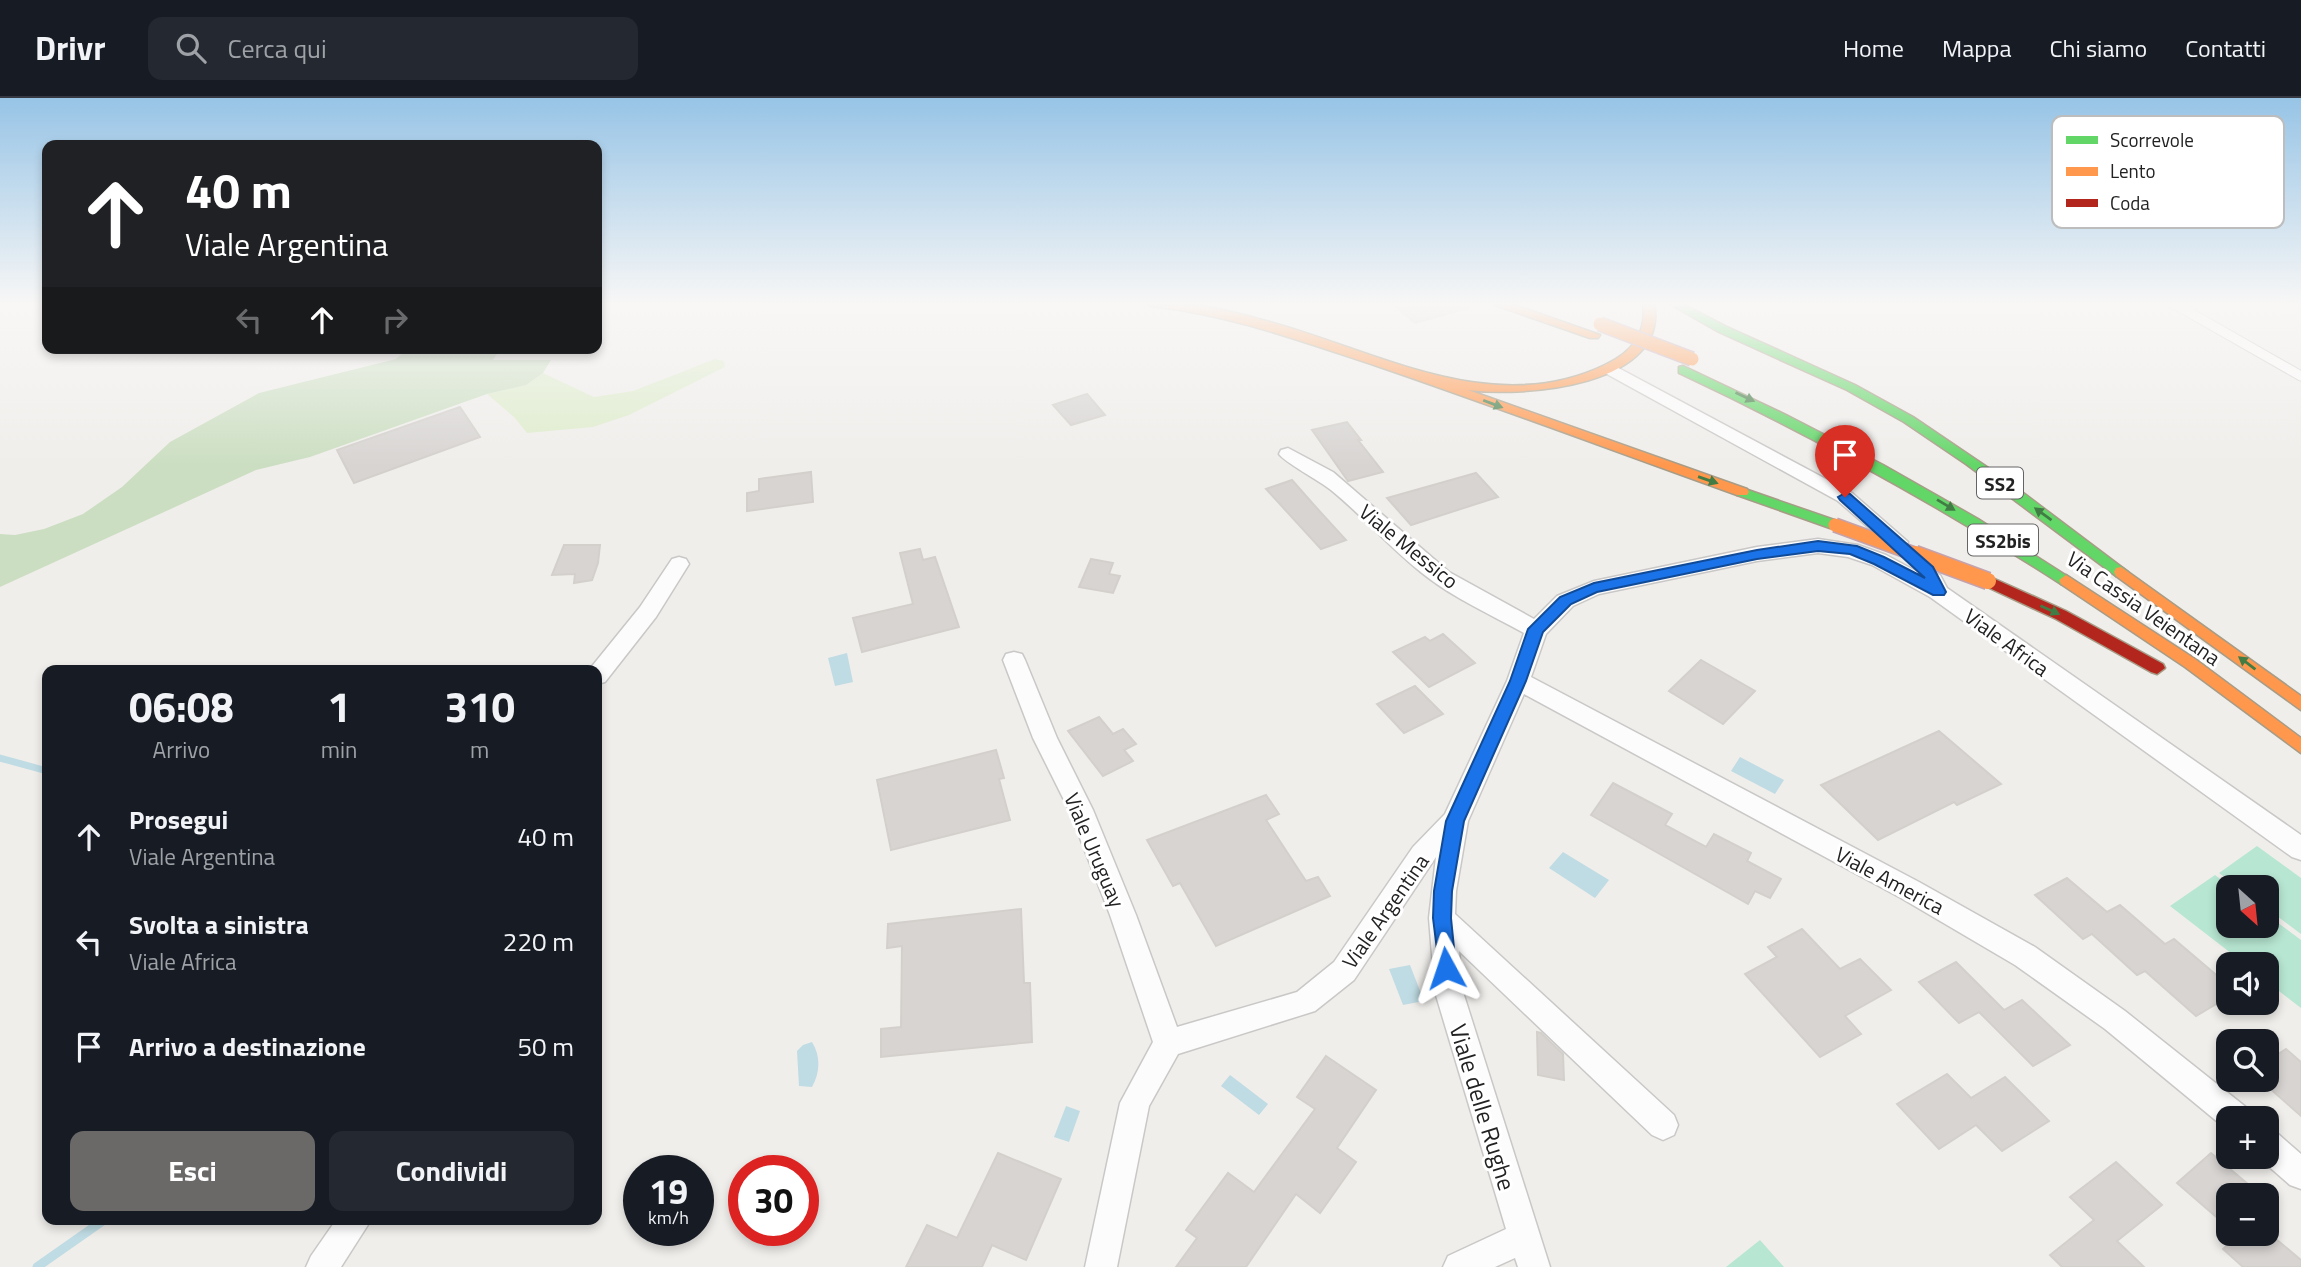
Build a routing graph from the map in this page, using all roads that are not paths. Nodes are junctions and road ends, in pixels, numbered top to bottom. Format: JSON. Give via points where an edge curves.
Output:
{"nodes":[{"id":1,"x":1363,"y":358,"type":"edge"},
{"id":2,"x":1628,"y":358,"type":"edge"},
{"id":3,"x":1670,"y":358,"type":"edge"},
{"id":4,"x":1778,"y":358,"type":"edge"},
{"id":5,"x":2269,"y":358,"type":"edge"},
{"id":6,"x":1687,"y":364,"type":"junction"},
{"id":7,"x":1611,"y":369,"type":"junction"},
{"id":8,"x":2301,"y":376,"type":"edge"},
{"id":9,"x":1429,"y":380,"type":"junction"},
{"id":10,"x":1774,"y":396,"type":"dead end"},
{"id":11,"x":1288,"y":454,"type":"dead end"},
{"id":12,"x":679,"y":564,"type":"dead end"},
{"id":13,"x":1938,"y":592,"type":"junction"},
{"id":14,"x":1536,"y":629,"type":"junction"},
{"id":15,"x":2173,"y":630,"type":"dead end"},
{"id":16,"x":1014,"y":660,"type":"dead end"},
{"id":17,"x":602,"y":670,"type":"edge"},
{"id":18,"x":2166,"y":674,"type":"dead end"},
{"id":19,"x":1518,"y":681,"type":"junction"},
{"id":20,"x":2301,"y":704,"type":"edge"},
{"id":21,"x":2236,"y":719,"type":"dead end"},
{"id":22,"x":2301,"y":723,"type":"edge"},
{"id":23,"x":2301,"y":747,"type":"edge"},
{"id":24,"x":2301,"y":764,"type":"edge"},
{"id":25,"x":1455,"y":821,"type":"junction"},
{"id":26,"x":2301,"y":849,"type":"edge"},
{"id":27,"x":1442,"y":918,"type":"junction"},
{"id":28,"x":1168,"y":1043,"type":"junction"},
{"id":29,"x":2221,"y":1106,"type":"edge"},
{"id":30,"x":1663,"y":1125,"type":"dead end"},
{"id":31,"x":2279,"y":1155,"type":"edge"},
{"id":32,"x":2301,"y":1174,"type":"edge"},
{"id":33,"x":352,"y":1225,"type":"edge"},
{"id":34,"x":1528,"y":1252,"type":"edge"},
{"id":35,"x":323,"y":1267,"type":"edge"},
{"id":36,"x":1101,"y":1267,"type":"edge"},
{"id":37,"x":1459,"y":1267,"type":"edge"}],
"edges":[{"from":1,"to":9,"type":"main road"},
{"from":2,"to":7,"type":"main road"},
{"from":3,"to":6,"type":"main road","name":"Via Cassia Veientana","number":"SS2bis"},
{"from":20,"to":4,"type":"main road","number":"SS2","one_way":true,"via":[[1898,412]]},
{"from":5,"to":8,"type":"lane"},
{"from":6,"to":10,"type":"main road","name":"Via Cassia Veientana","number":"SS2bis"},
{"from":6,"to":23,"type":"main road","name":"Via Cassia Veientana","number":"SS2bis","one_way":true,"via":[[1928,495],[2047,567],[2155,639]]},
{"from":7,"to":9,"type":"main road","via":[[1578,380],[1535,386]]},
{"from":7,"to":13,"type":"street","name":"Viale Africa","via":[[1845,497],[1928,570]]},
{"from":9,"to":18,"type":"main road","one_way":true,"bridge":true,"via":[[1987,581],[2061,615]]},
{"from":11,"to":14,"type":"street","name":"Viale Messico","via":[[1322,473],[1447,580]]},
{"from":12,"to":17,"type":"street"},
{"from":13,"to":14,"type":"street","name":"Viale Argentina","via":[[1879,560],[1852,550],[1818,546],[1594,588],[1565,601]]},
{"from":13,"to":26,"type":"street","name":"Viale Africa"},
{"from":14,"to":19,"type":"street","name":"Viale Argentina"},
{"from":15,"to":22,"type":"main road","name":"Via Cassia Veientana"},
{"from":16,"to":28,"type":"street","name":"Viale Uruguay","via":[[1045,738],[1081,810]]},
{"from":19,"to":25,"type":"street","name":"Viale Argentina"},
{"from":19,"to":29,"type":"street","name":"Viale America","via":[[2025,956],[2126,1028]]},
{"from":21,"to":24,"type":"main road"},
{"from":25,"to":27,"type":"street","name":"Viale delle Rughe"},
{"from":25,"to":28,"type":"street","name":"Viale Argentina","via":[[1422,855],[1345,971],[1305,1002]]},
{"from":27,"to":30,"type":"street"},
{"from":27,"to":34,"type":"street","name":"Viale delle Rughe","via":[[1449,992]]},
{"from":28,"to":36,"type":"street","via":[[1135,1103]]},
{"from":31,"to":32,"type":"street"},
{"from":33,"to":35,"type":"street"},
{"from":34,"to":37,"type":"street"}]}
